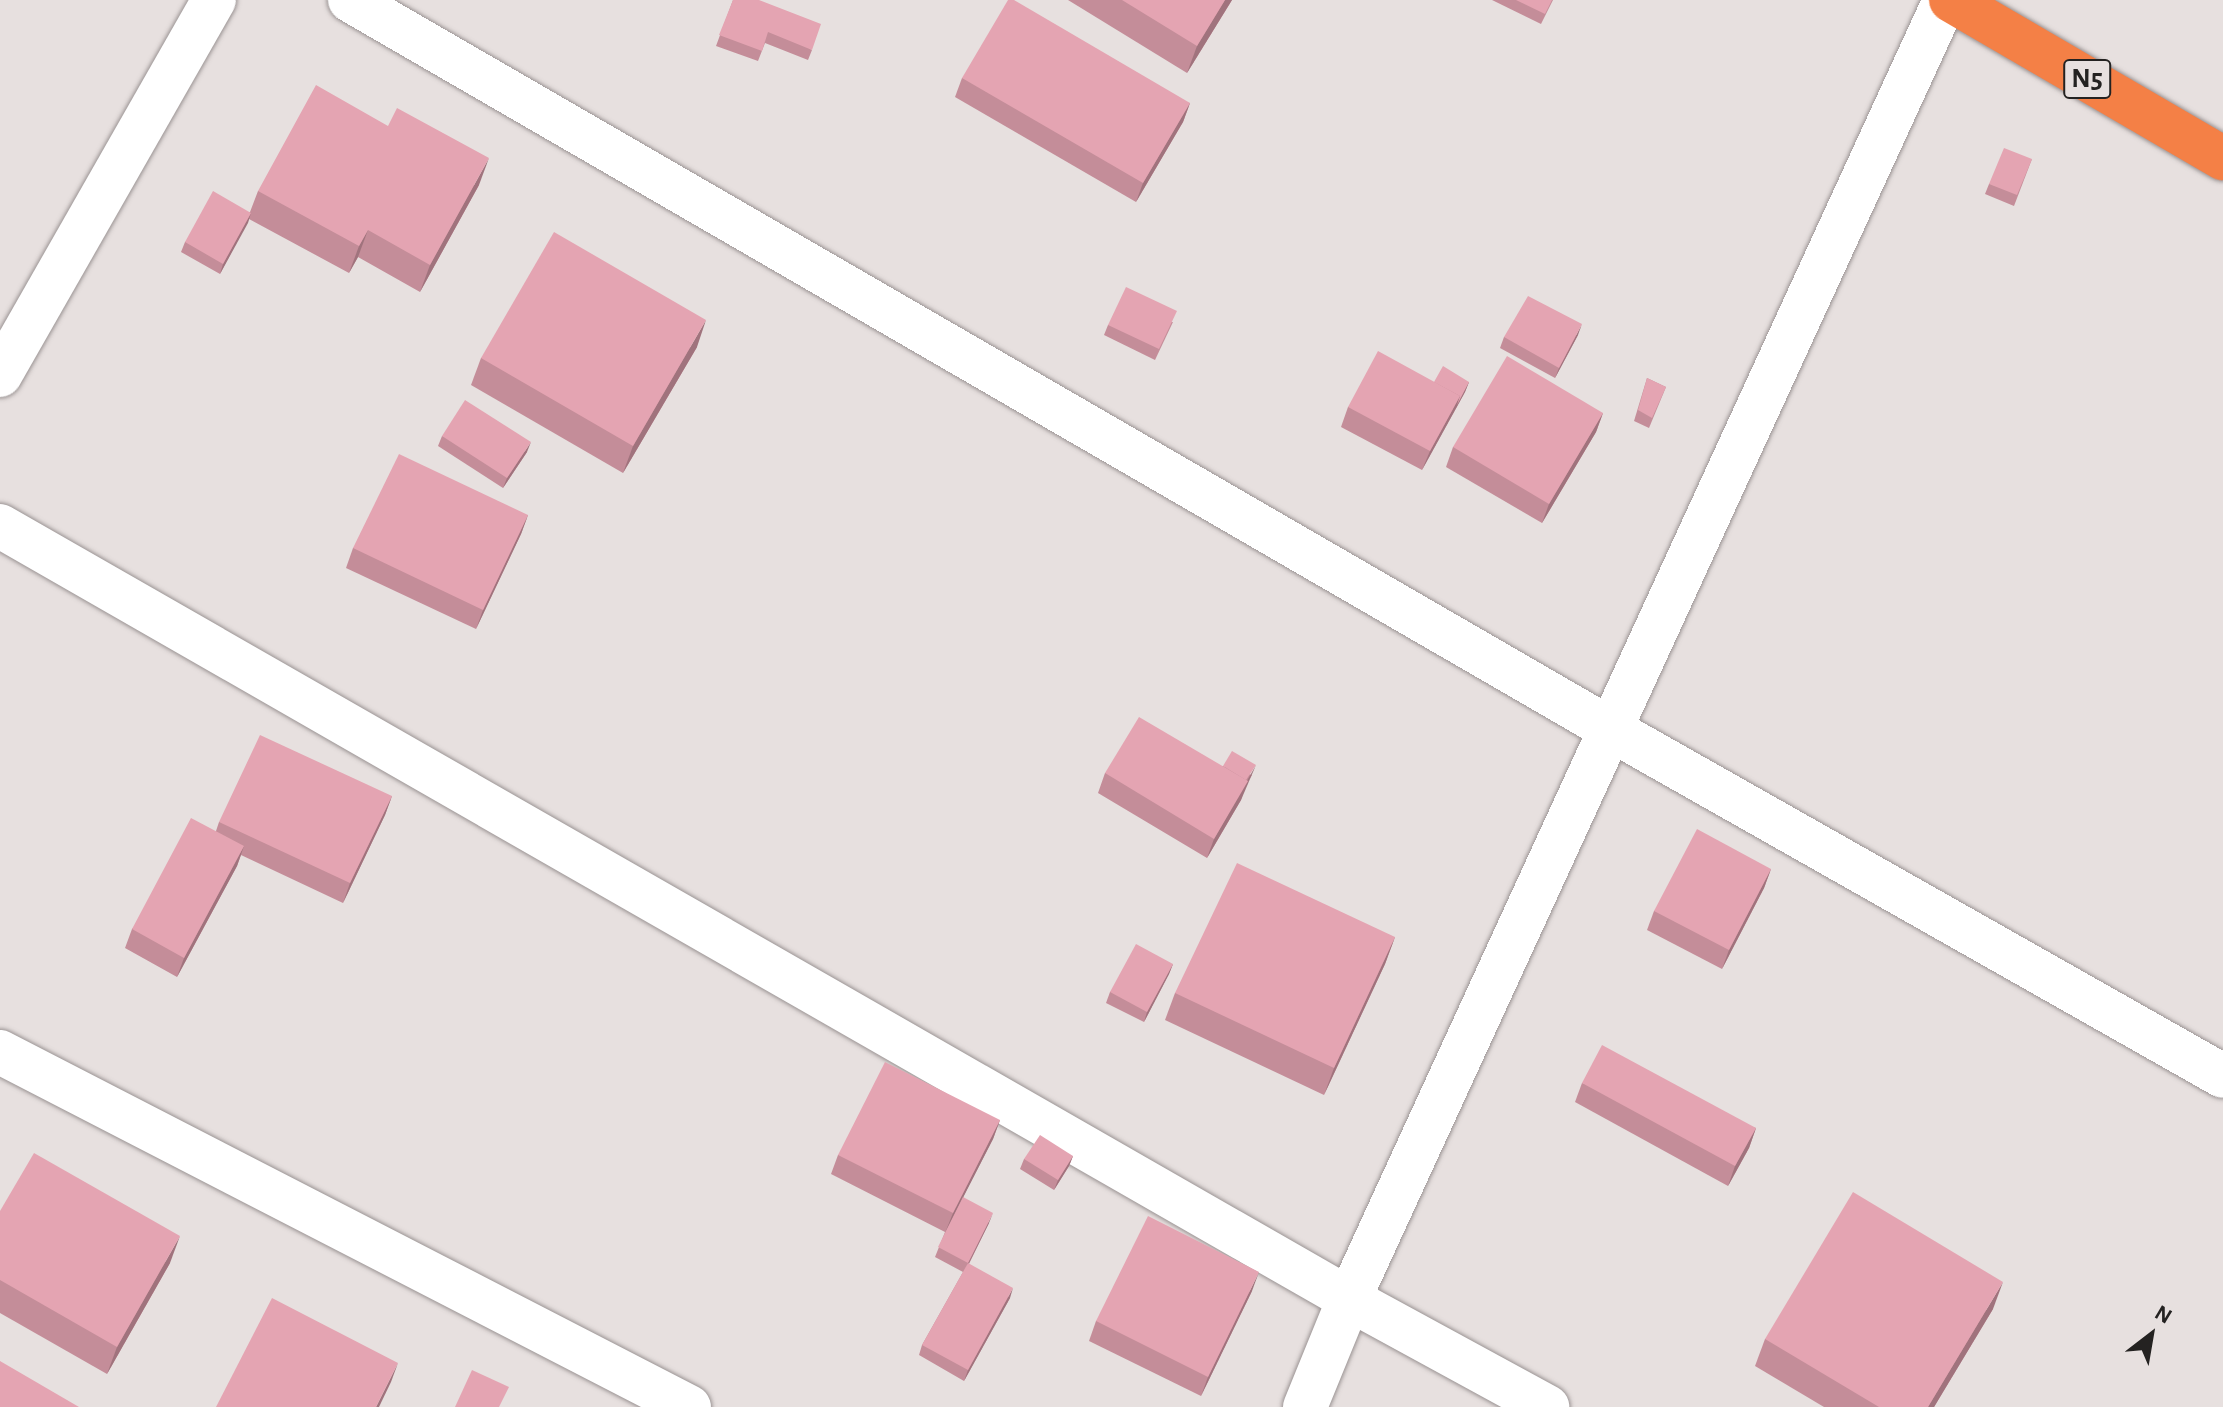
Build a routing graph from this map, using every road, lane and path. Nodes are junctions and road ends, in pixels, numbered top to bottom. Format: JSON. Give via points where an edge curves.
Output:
{"nodes":[{"id":1,"x":214,"y":0,"type":"edge"},
{"id":2,"x":350,"y":0,"type":"edge"},
{"id":3,"x":1948,"y":0,"type":"edge"},
{"id":4,"x":2223,"y":158,"type":"edge"},
{"id":5,"x":0,"y":375,"type":"edge"},
{"id":6,"x":0,"y":526,"type":"edge"},
{"id":7,"x":1610,"y":729,"type":"junction"},
{"id":8,"x":0,"y":1052,"type":"edge"},
{"id":9,"x":2223,"y":1076,"type":"edge"},
{"id":10,"x":1349,"y":1299,"type":"junction"},
{"id":11,"x":689,"y":1407,"type":"edge"},
{"id":12,"x":1305,"y":1407,"type":"edge"},
{"id":13,"x":1547,"y":1407,"type":"edge"}],
"edges":[{"from":1,"to":5,"type":"street"},
{"from":2,"to":7,"type":"street"},
{"from":3,"to":4,"type":"highway","number":"N5"},
{"from":3,"to":7,"type":"street"},
{"from":6,"to":10,"type":"street"},
{"from":7,"to":9,"type":"street"},
{"from":7,"to":10,"type":"street"},
{"from":8,"to":11,"type":"street"},
{"from":10,"to":12,"type":"street"},
{"from":10,"to":13,"type":"street"}]}
